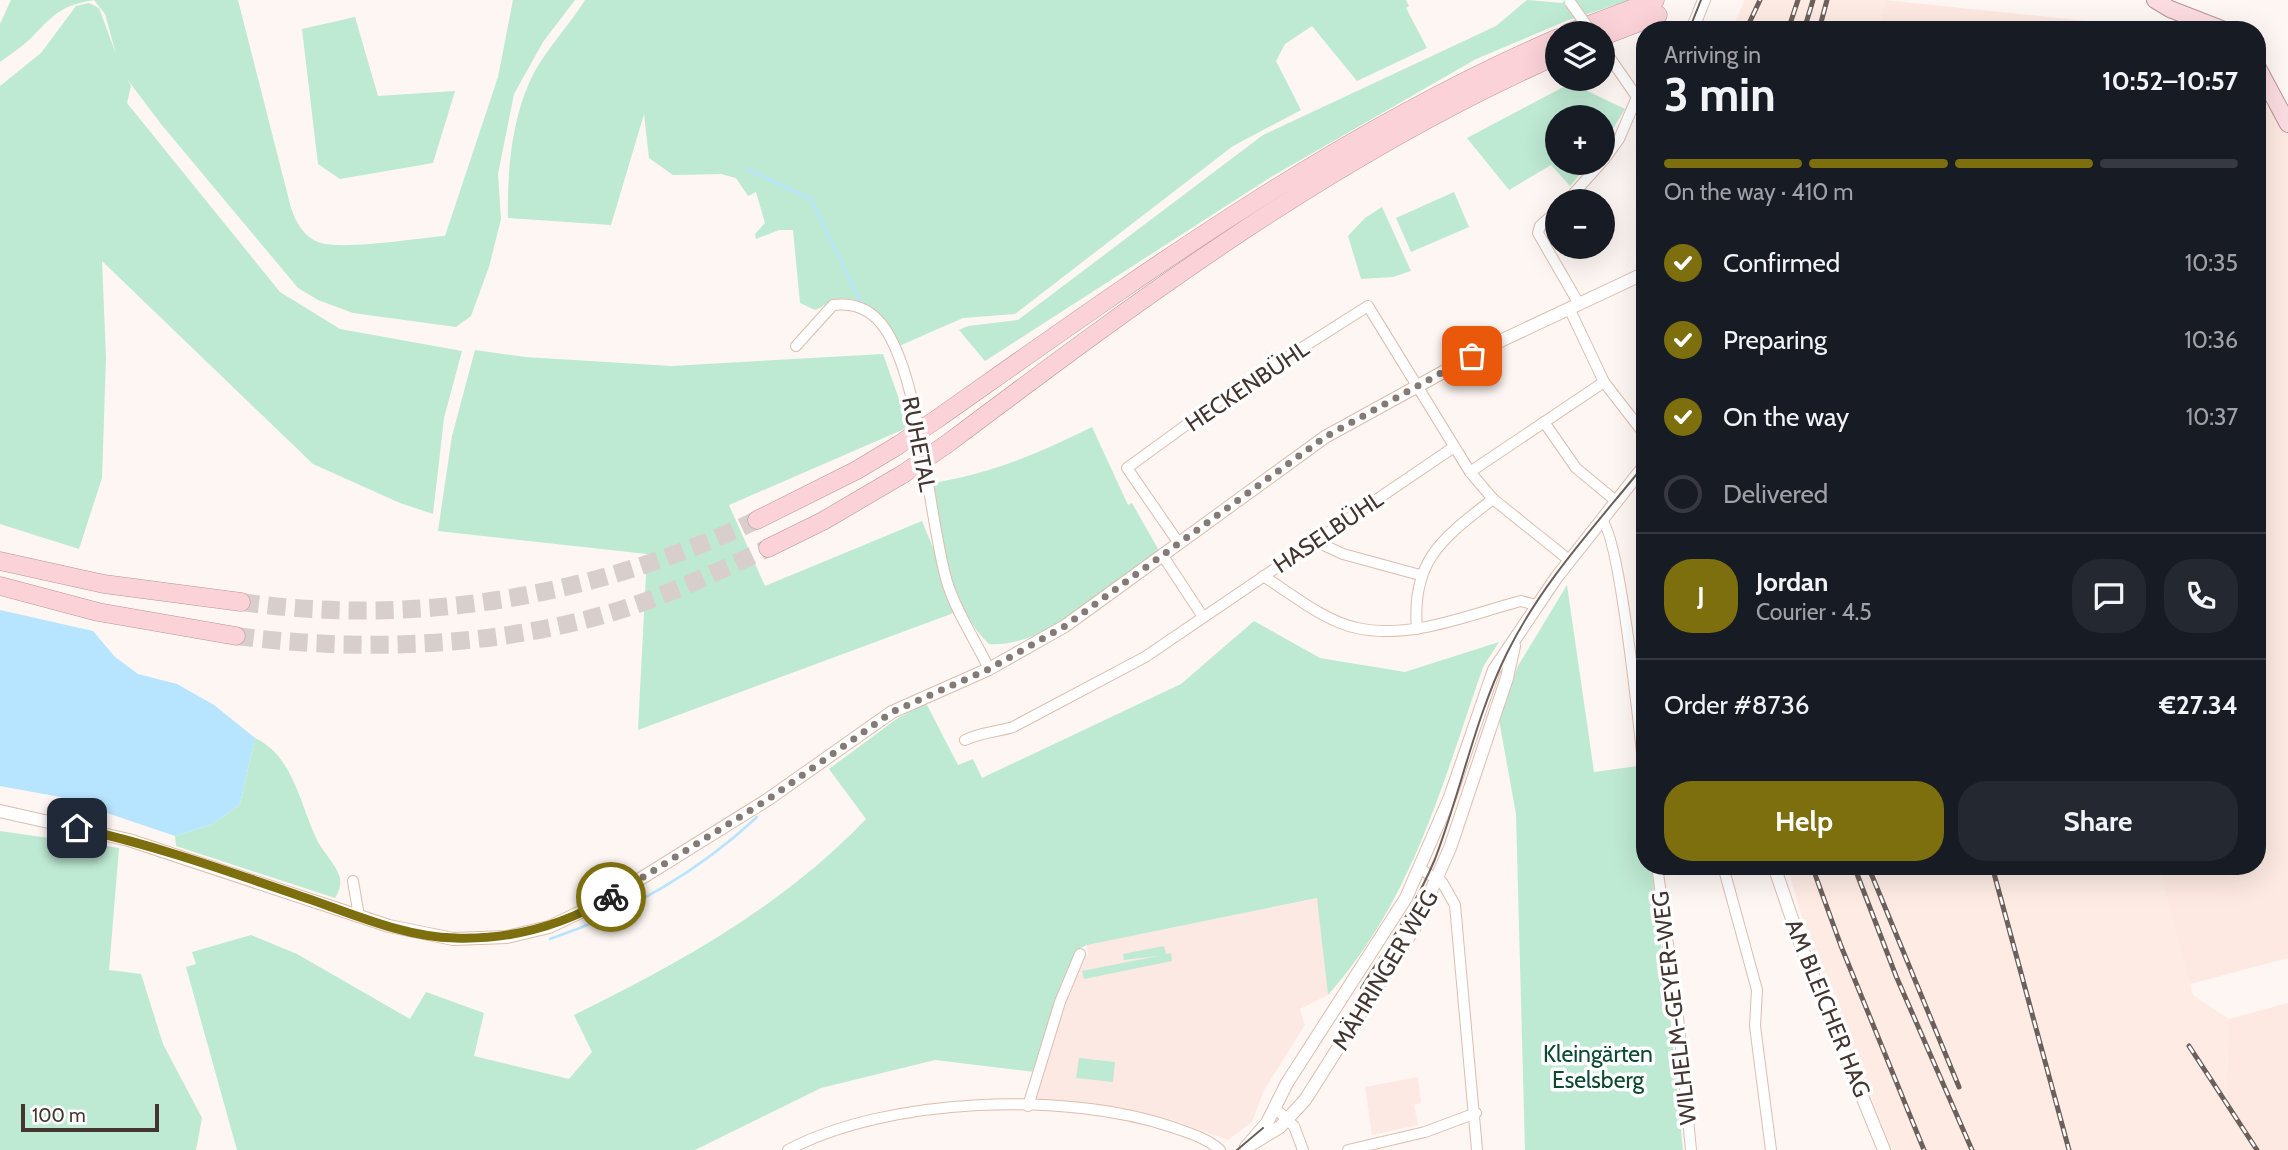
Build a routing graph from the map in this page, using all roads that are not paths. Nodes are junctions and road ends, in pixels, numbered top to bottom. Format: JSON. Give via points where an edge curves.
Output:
{"nodes":[{"id":1,"x":1704,"y":0,"type":"edge"},
{"id":2,"x":2155,"y":0,"type":"edge"},
{"id":3,"x":1569,"y":1,"type":"edge"},
{"id":4,"x":1655,"y":5,"type":"edge"},
{"id":5,"x":1583,"y":21,"type":"edge"},
{"id":6,"x":1605,"y":21,"type":"edge"},
{"id":7,"x":1696,"y":21,"type":"edge"},
{"id":8,"x":2201,"y":21,"type":"edge"},
{"id":9,"x":1615,"y":29,"type":"edge"},
{"id":10,"x":1545,"y":44,"type":"edge"},
{"id":11,"x":1545,"y":62,"type":"edge"},
{"id":12,"x":1615,"y":65,"type":"edge"},
{"id":13,"x":2266,"y":83,"type":"edge"},
{"id":14,"x":1636,"y":96,"type":"edge"},
{"id":15,"x":1636,"y":99,"type":"edge"},
{"id":16,"x":2288,"y":124,"type":"edge"},
{"id":17,"x":1615,"y":144,"type":"edge"},
{"id":18,"x":1590,"y":175,"type":"edge"},
{"id":19,"x":1578,"y":189,"type":"edge"},
{"id":20,"x":1545,"y":222,"type":"edge"},
{"id":21,"x":1545,"y":247,"type":"edge"},
{"id":22,"x":1551,"y":259,"type":"edge"},
{"id":23,"x":1636,"y":277,"type":"edge"},
{"id":24,"x":1574,"y":306,"type":"junction"},
{"id":25,"x":796,"y":346,"type":"dead end"},
{"id":26,"x":1604,"y":382,"type":"junction"},
{"id":27,"x":1416,"y":386,"type":"junction"},
{"id":28,"x":1544,"y":422,"type":"junction"},
{"id":29,"x":1636,"y":423,"type":"edge"},
{"id":30,"x":1454,"y":447,"type":"junction"},
{"id":31,"x":1470,"y":472,"type":"junction"},
{"id":32,"x":1636,"y":478,"type":"edge"},
{"id":33,"x":1636,"y":481,"type":"edge"},
{"id":34,"x":1629,"y":488,"type":"junction"},
{"id":35,"x":1493,"y":499,"type":"junction"},
{"id":36,"x":1617,"y":502,"type":"junction"},
{"id":37,"x":757,"y":520,"type":"tunnel mouth"},
{"id":38,"x":1602,"y":521,"type":"junction"},
{"id":39,"x":1315,"y":541,"type":"junction"},
{"id":40,"x":1178,"y":542,"type":"junction"},
{"id":41,"x":768,"y":548,"type":"tunnel mouth"},
{"id":42,"x":1163,"y":556,"type":"junction"},
{"id":43,"x":1569,"y":560,"type":"junction"},
{"id":44,"x":0,"y":561,"type":"edge"},
{"id":45,"x":1420,"y":575,"type":"junction"},
{"id":46,"x":1263,"y":576,"type":"junction"},
{"id":47,"x":0,"y":586,"type":"edge"},
{"id":48,"x":241,"y":602,"type":"tunnel mouth"},
{"id":49,"x":1536,"y":605,"type":"junction"},
{"id":50,"x":1203,"y":617,"type":"junction"},
{"id":51,"x":1417,"y":629,"type":"junction"},
{"id":52,"x":236,"y":636,"type":"tunnel mouth"},
{"id":53,"x":1515,"y":642,"type":"junction"},
{"id":54,"x":989,"y":669,"type":"junction"},
{"id":55,"x":1636,"y":710,"type":"edge"},
{"id":56,"x":965,"y":740,"type":"dead end"},
{"id":57,"x":0,"y":811,"type":"edge"},
{"id":58,"x":1420,"y":869,"type":"junction"},
{"id":59,"x":1658,"y":875,"type":"edge"},
{"id":60,"x":1725,"y":875,"type":"edge"},
{"id":61,"x":1777,"y":875,"type":"edge"},
{"id":62,"x":1438,"y":879,"type":"junction"},
{"id":63,"x":353,"y":881,"type":"dead end"},
{"id":64,"x":359,"y":916,"type":"junction"},
{"id":65,"x":1080,"y":954,"type":"dead end"},
{"id":66,"x":1028,"y":1105,"type":"junction"},
{"id":67,"x":1274,"y":1107,"type":"junction"},
{"id":68,"x":1476,"y":1113,"type":"junction"},
{"id":69,"x":1288,"y":1119,"type":"junction"},
{"id":70,"x":1244,"y":1148,"type":"edge"},
{"id":71,"x":788,"y":1150,"type":"edge"},
{"id":72,"x":1220,"y":1150,"type":"edge"},
{"id":73,"x":1303,"y":1150,"type":"edge"},
{"id":74,"x":1348,"y":1150,"type":"edge"},
{"id":75,"x":1478,"y":1150,"type":"edge"},
{"id":76,"x":1691,"y":1150,"type":"edge"},
{"id":77,"x":1771,"y":1150,"type":"edge"},
{"id":78,"x":1884,"y":1150,"type":"edge"}],
"edges":[{"from":1,"to":7,"type":"street"},
{"from":2,"to":8,"type":"main road"},
{"from":3,"to":5,"type":"street","bridge":true},
{"from":4,"to":6,"type":"highway"},
{"from":4,"to":9,"type":"highway"},
{"from":10,"to":37,"type":"highway","bridge":true,"via":[[1379,126],[1297,174],[1110,296],[897,446]]},
{"from":11,"to":41,"type":"highway","bridge":true,"via":[[1308,188],[1128,308],[903,474]]},
{"from":12,"to":14,"type":"street"},
{"from":13,"to":16,"type":"main road"},
{"from":15,"to":17,"type":"street"},
{"from":18,"to":19,"type":"street"},
{"from":20,"to":21,"type":"street","via":[[1538,233]]},
{"from":22,"to":24,"type":"street"},
{"from":23,"to":24,"type":"street"},
{"from":24,"to":26,"type":"street"},
{"from":24,"to":27,"type":"street"},
{"from":25,"to":54,"type":"street","name":"RUHETAL","via":[[833,305],[862,307],[886,331],[911,398],[948,585]]},
{"from":26,"to":28,"type":"street"},
{"from":26,"to":29,"type":"street"},
{"from":27,"to":30,"type":"street"},
{"from":27,"to":40,"type":"street","via":[[1325,437]]},
{"from":27,"to":40,"type":"street","name":"HECKENBÜHL","via":[[1368,306],[1226,396],[1127,468]]},
{"from":28,"to":31,"type":"street"},
{"from":28,"to":36,"type":"street","via":[[1576,468]]},
{"from":30,"to":31,"type":"street"},
{"from":30,"to":39,"type":"street","name":"HASELBÜHL"},
{"from":31,"to":35,"type":"street"},
{"from":32,"to":34,"type":"street","name":"MÄHRINGER WEG"},
{"from":33,"to":34,"type":"street","name":"MÄHRINGER WEG"},
{"from":34,"to":36,"type":"street","name":"MÄHRINGER WEG"},
{"from":35,"to":43,"type":"street"},
{"from":35,"to":45,"type":"street","via":[[1456,528]]},
{"from":36,"to":38,"type":"street","name":"MÄHRINGER WEG"},
{"from":38,"to":43,"type":"street","name":"MÄHRINGER WEG"},
{"from":38,"to":55,"type":"street","via":[[1610,533]]},
{"from":39,"to":45,"type":"street","via":[[1343,555]]},
{"from":39,"to":46,"type":"street","name":"HASELBÜHL"},
{"from":40,"to":42,"type":"street"},
{"from":42,"to":50,"type":"street"},
{"from":42,"to":54,"type":"street","via":[[1065,626]]},
{"from":43,"to":49,"type":"street","name":"MÄHRINGER WEG"},
{"from":44,"to":48,"type":"highway","via":[[104,584]]},
{"from":45,"to":51,"type":"street","via":[[1414,599]]},
{"from":46,"to":50,"type":"street","name":"HASELBÜHL"},
{"from":46,"to":51,"type":"street","via":[[1357,628]]},
{"from":47,"to":52,"type":"highway","via":[[98,612]]},
{"from":49,"to":51,"type":"street","via":[[1521,601]]},
{"from":49,"to":53,"type":"street","name":"MÄHRINGER WEG"},
{"from":50,"to":56,"type":"street","name":"HASELBÜHL","via":[[1145,657],[1013,727]]},
{"from":53,"to":58,"type":"street","name":"MÄHRINGER WEG","via":[[1489,681]]},
{"from":53,"to":62,"type":"street","name":"MÄHRINGER WEG","via":[[1507,678]]},
{"from":54,"to":64,"type":"street","via":[[892,712],[726,826],[608,899],[549,927],[507,937],[453,939]]},
{"from":57,"to":64,"type":"street","via":[[129,839]]},
{"from":58,"to":62,"type":"street"},
{"from":58,"to":67,"type":"street","name":"MÄHRINGER WEG","via":[[1391,925]]},
{"from":59,"to":76,"type":"street","name":"WILHELM-GEYER-WEG"},
{"from":60,"to":77,"type":"street","via":[[1757,990],[1756,1037]]},
{"from":61,"to":78,"type":"street","name":"AM BLEICHER HAG"},
{"from":62,"to":68,"type":"street","via":[[1455,905]]},
{"from":62,"to":69,"type":"street","name":"MÄHRINGER WEG","via":[[1402,950],[1308,1096]]},
{"from":63,"to":64,"type":"street"},
{"from":65,"to":66,"type":"street"},
{"from":66,"to":71,"type":"street","via":[[950,1108],[879,1118]]},
{"from":66,"to":72,"type":"street","via":[[1153,1121]]},
{"from":67,"to":69,"type":"street"},
{"from":67,"to":70,"type":"street","name":"MÄHRINGER WEG","via":[[1267,1123]]},
{"from":68,"to":74,"type":"street","via":[[1425,1132]]},
{"from":68,"to":75,"type":"street"},
{"from":69,"to":70,"type":"street","name":"MÄHRINGER WEG"},
{"from":69,"to":73,"type":"street"}]}
